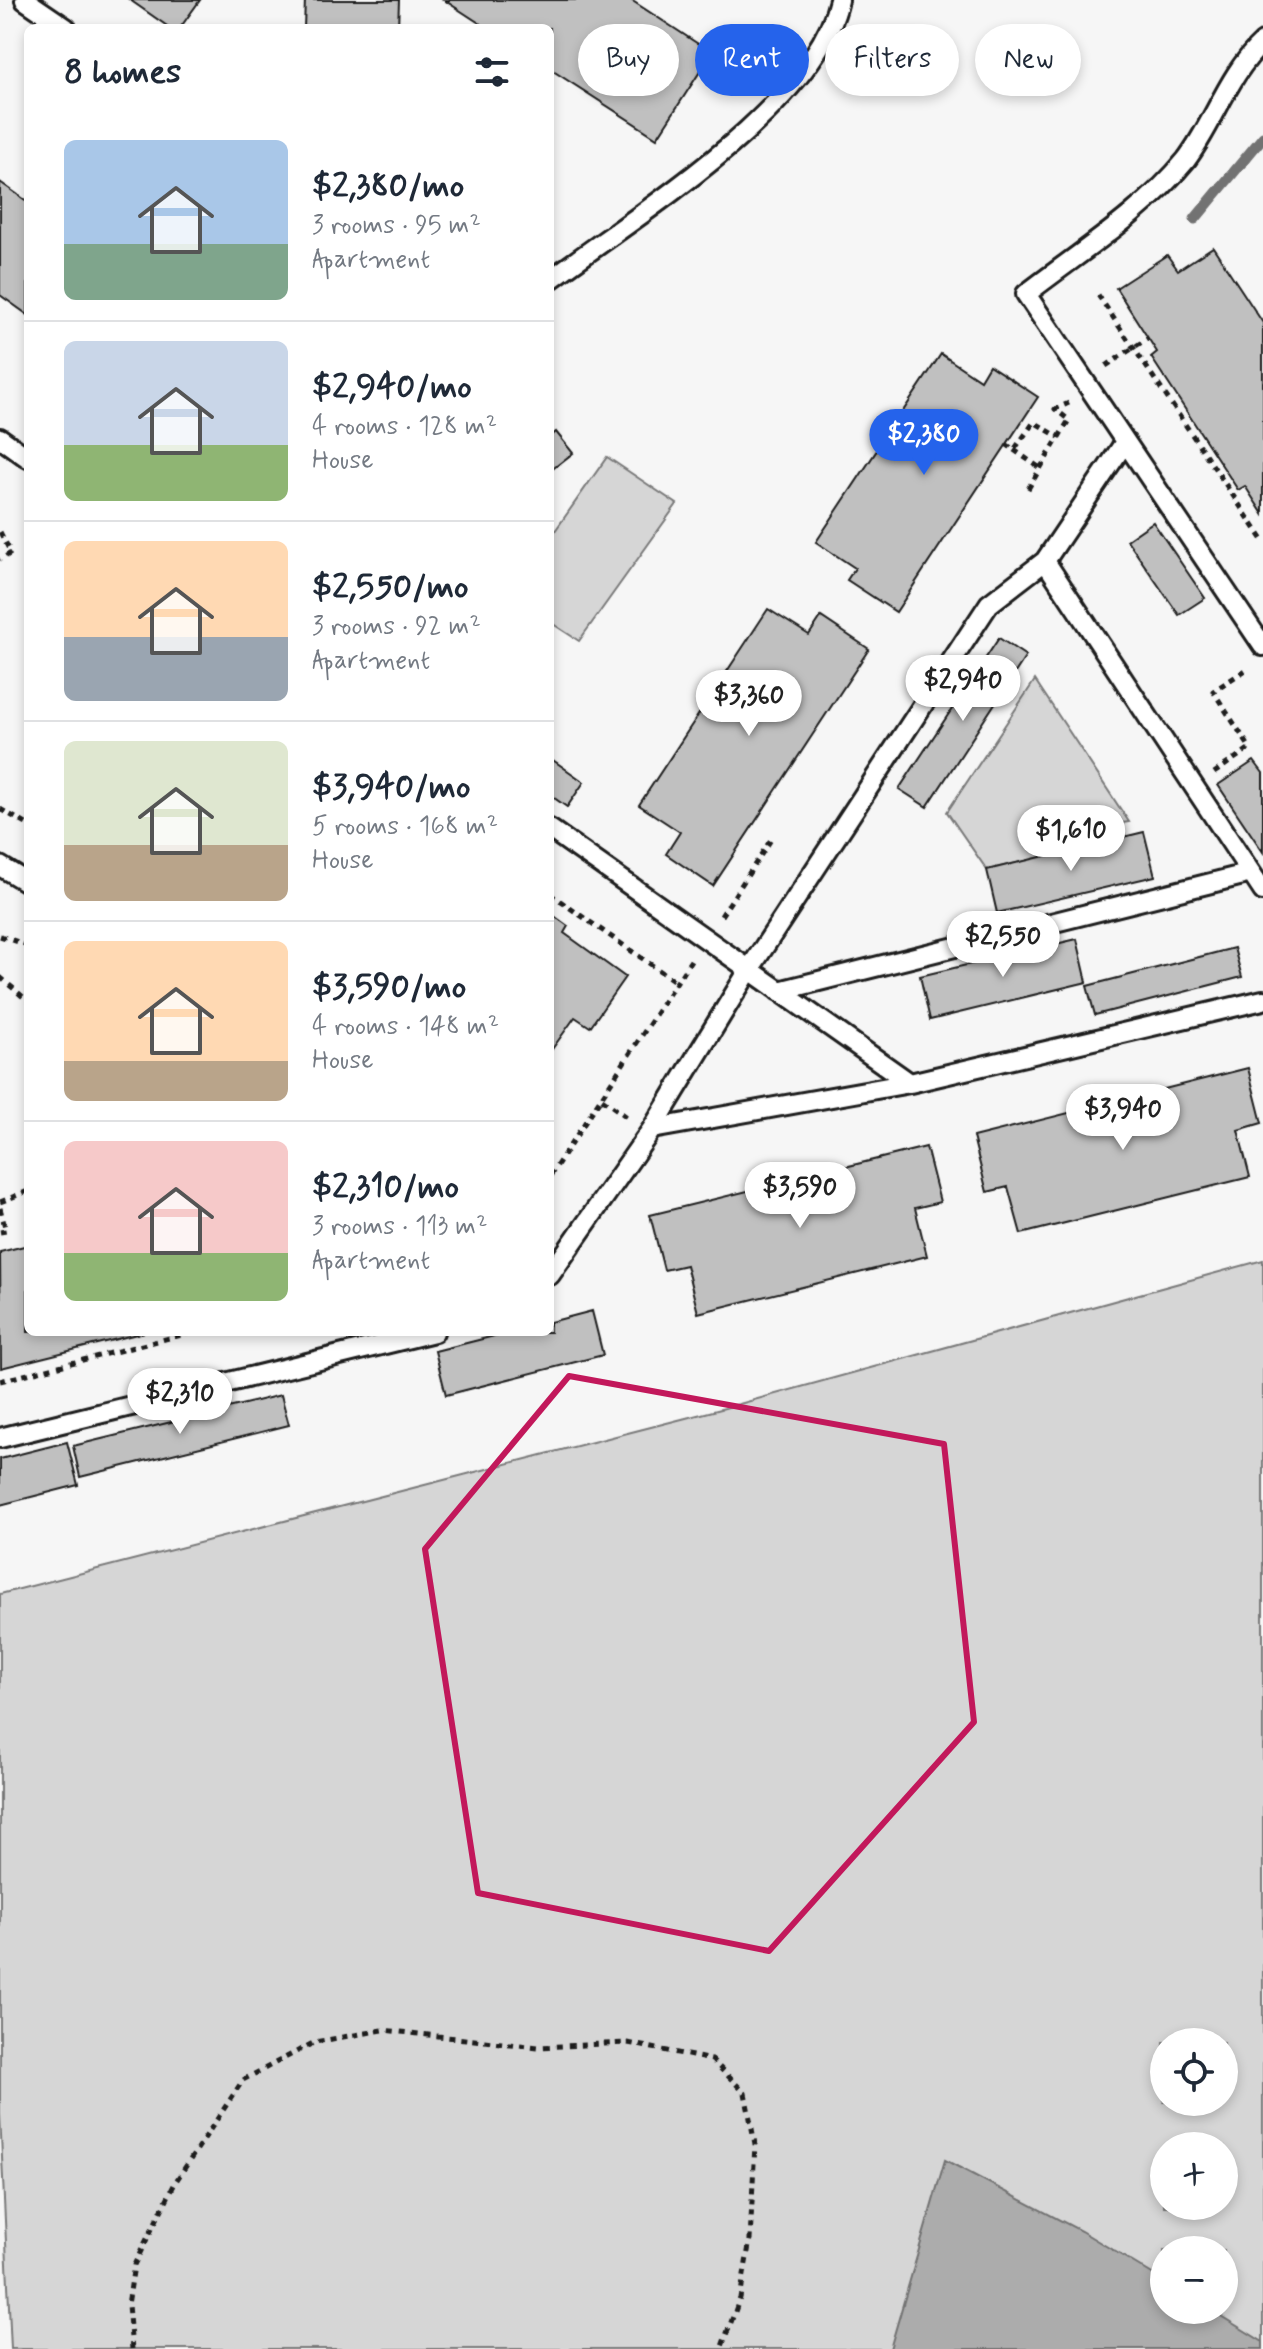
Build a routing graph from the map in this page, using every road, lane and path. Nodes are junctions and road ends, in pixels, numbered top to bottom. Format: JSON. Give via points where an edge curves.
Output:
{"nodes":[{"id":1,"x":25,"y":0,"type":"edge"},
{"id":2,"x":839,"y":0,"type":"edge"},
{"id":3,"x":60,"y":24,"type":"edge"},
{"id":4,"x":1263,"y":42,"type":"edge"},
{"id":5,"x":554,"y":277,"type":"edge"},
{"id":6,"x":1098,"y":295,"type":"dead end"},
{"id":7,"x":1148,"y":338,"type":"dead end"},
{"id":8,"x":1133,"y":345,"type":"junction"},
{"id":9,"x":1106,"y":366,"type":"dead end"},
{"id":10,"x":1074,"y":401,"type":"dead end"},
{"id":11,"x":1059,"y":437,"type":"junction"},
{"id":12,"x":0,"y":438,"type":"edge"},
{"id":13,"x":1125,"y":442,"type":"junction"},
{"id":14,"x":1006,"y":444,"type":"dead end"},
{"id":15,"x":1014,"y":450,"type":"junction"},
{"id":16,"x":24,"y":455,"type":"edge"},
{"id":17,"x":1040,"y":468,"type":"junction"},
{"id":18,"x":1028,"y":489,"type":"dead end"},
{"id":19,"x":0,"y":532,"type":"edge"},
{"id":20,"x":1263,"y":540,"type":"edge"},
{"id":21,"x":0,"y":560,"type":"edge"},
{"id":22,"x":1045,"y":561,"type":"junction"},
{"id":23,"x":1263,"y":646,"type":"edge"},
{"id":24,"x":1250,"y":668,"type":"dead end"},
{"id":25,"x":1214,"y":773,"type":"dead end"},
{"id":26,"x":0,"y":809,"type":"edge"},
{"id":27,"x":24,"y":823,"type":"edge"},
{"id":28,"x":554,"y":832,"type":"edge"},
{"id":29,"x":772,"y":838,"type":"dead end"},
{"id":30,"x":0,"y":866,"type":"edge"},
{"id":31,"x":1251,"y":873,"type":"junction"},
{"id":32,"x":24,"y":881,"type":"edge"},
{"id":33,"x":1263,"y":891,"type":"edge"},
{"id":34,"x":554,"y":897,"type":"edge"},
{"id":35,"x":721,"y":917,"type":"dead end"},
{"id":36,"x":0,"y":936,"type":"edge"},
{"id":37,"x":24,"y":944,"type":"edge"},
{"id":38,"x":694,"y":956,"type":"dead end"},
{"id":39,"x":749,"y":970,"type":"junction"},
{"id":40,"x":0,"y":977,"type":"edge"},
{"id":41,"x":676,"y":982,"type":"junction"},
{"id":42,"x":779,"y":991,"type":"junction"},
{"id":43,"x":24,"y":998,"type":"edge"},
{"id":44,"x":1263,"y":1000,"type":"edge"},
{"id":45,"x":910,"y":1083,"type":"junction"},
{"id":46,"x":602,"y":1099,"type":"junction"},
{"id":47,"x":628,"y":1117,"type":"dead end"},
{"id":48,"x":652,"y":1129,"type":"junction"},
{"id":49,"x":554,"y":1168,"type":"edge"},
{"id":50,"x":24,"y":1193,"type":"edge"},
{"id":51,"x":0,"y":1205,"type":"edge"},
{"id":52,"x":0,"y":1232,"type":"edge"},
{"id":53,"x":554,"y":1269,"type":"edge"},
{"id":54,"x":177,"y":1336,"type":"edge"},
{"id":55,"x":418,"y":1336,"type":"edge"},
{"id":56,"x":0,"y":1381,"type":"edge"},
{"id":57,"x":0,"y":1438,"type":"edge"},
{"id":58,"x":132,"y":2349,"type":"edge"},
{"id":59,"x":721,"y":2349,"type":"edge"}],
"edges":[{"from":1,"to":3,"type":"lane"},
{"from":2,"to":5,"type":"lane","via":[[816,52],[777,104]]},
{"from":4,"to":13,"type":"lane","via":[[1237,72],[1187,159],[1148,199],[1026,294]]},
{"from":6,"to":8,"type":"path"},
{"from":7,"to":8,"type":"path"},
{"from":8,"to":9,"type":"path"},
{"from":8,"to":20,"type":"path"},
{"from":10,"to":11,"type":"path","via":[[1055,409],[1069,420]]},
{"from":11,"to":15,"type":"path","via":[[1034,422]]},
{"from":11,"to":17,"type":"path"},
{"from":12,"to":16,"type":"lane"},
{"from":13,"to":22,"type":"lane"},
{"from":13,"to":23,"type":"lane"},
{"from":14,"to":15,"type":"path"},
{"from":15,"to":17,"type":"path"},
{"from":17,"to":18,"type":"path"},
{"from":19,"to":21,"type":"path","via":[[11,553]]},
{"from":22,"to":31,"type":"lane"},
{"from":22,"to":39,"type":"lane","via":[[989,604]]},
{"from":24,"to":25,"type":"path","via":[[1213,691],[1250,748]]},
{"from":26,"to":27,"type":"path"},
{"from":28,"to":39,"type":"lane"},
{"from":29,"to":35,"type":"path"},
{"from":30,"to":32,"type":"lane"},
{"from":31,"to":33,"type":"lane"},
{"from":31,"to":42,"type":"lane"},
{"from":34,"to":41,"type":"path"},
{"from":36,"to":37,"type":"path"},
{"from":38,"to":41,"type":"path"},
{"from":39,"to":42,"type":"lane"},
{"from":39,"to":48,"type":"lane"},
{"from":40,"to":43,"type":"path"},
{"from":41,"to":46,"type":"path"},
{"from":42,"to":45,"type":"lane"},
{"from":44,"to":45,"type":"lane"},
{"from":45,"to":48,"type":"lane"},
{"from":46,"to":47,"type":"path"},
{"from":46,"to":49,"type":"path"},
{"from":48,"to":53,"type":"lane"},
{"from":50,"to":51,"type":"path"},
{"from":51,"to":52,"type":"path","via":[[6,1231]]},
{"from":54,"to":56,"type":"path"},
{"from":55,"to":57,"type":"lane"},
{"from":58,"to":59,"type":"path","via":[[128,2305],[134,2265],[176,2181],[243,2080],[315,2042],[383,2030],[538,2047],[628,2043],[712,2060],[745,2093],[755,2144],[750,2240],[740,2298]]}]}
